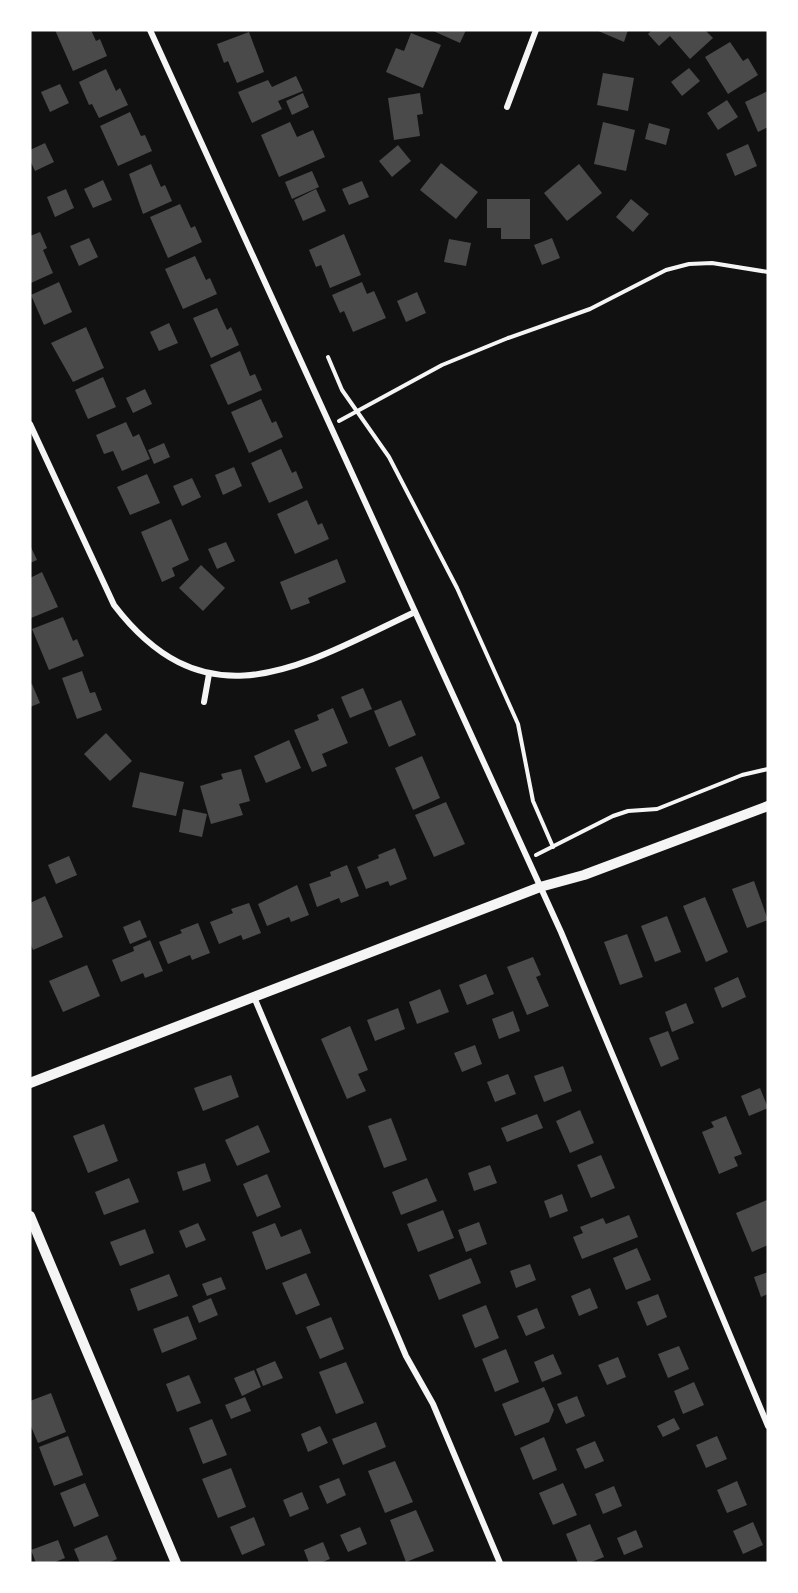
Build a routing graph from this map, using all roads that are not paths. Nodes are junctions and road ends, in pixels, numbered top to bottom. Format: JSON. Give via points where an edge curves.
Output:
{"nodes":[{"id":1,"x":150,"y":30,"type":"edge"},
{"id":2,"x":536,"y":30,"type":"edge"},
{"id":3,"x":507,"y":107,"type":"dead end"},
{"id":4,"x":30,"y":424,"type":"edge"},
{"id":5,"x":415,"y":612,"type":"junction"},
{"id":6,"x":209,"y":674,"type":"junction"},
{"id":7,"x":204,"y":702,"type":"dead end"},
{"id":8,"x":768,"y":806,"type":"edge"},
{"id":9,"x":540,"y":887,"type":"junction"},
{"id":10,"x":254,"y":997,"type":"junction"},
{"id":11,"x":31,"y":1081,"type":"edge"},
{"id":12,"x":30,"y":1216,"type":"edge"},
{"id":13,"x":768,"y":1426,"type":"edge"},
{"id":14,"x":176,"y":1563,"type":"edge"},
{"id":15,"x":500,"y":1563,"type":"edge"}],
"edges":[{"from":1,"to":5,"type":"street"},
{"from":2,"to":3,"type":"street"},
{"from":4,"to":6,"type":"street","via":[[104,588],[125,619],[181,664]]},
{"from":5,"to":6,"type":"street","via":[[288,670],[250,676]]},
{"from":5,"to":9,"type":"street"},
{"from":6,"to":7,"type":"street"},
{"from":8,"to":9,"type":"street","via":[[584,875]]},
{"from":9,"to":10,"type":"street"},
{"from":9,"to":13,"type":"street"},
{"from":10,"to":11,"type":"street"},
{"from":10,"to":15,"type":"street","via":[[397,1336],[433,1404]]},
{"from":12,"to":14,"type":"street"}]}
